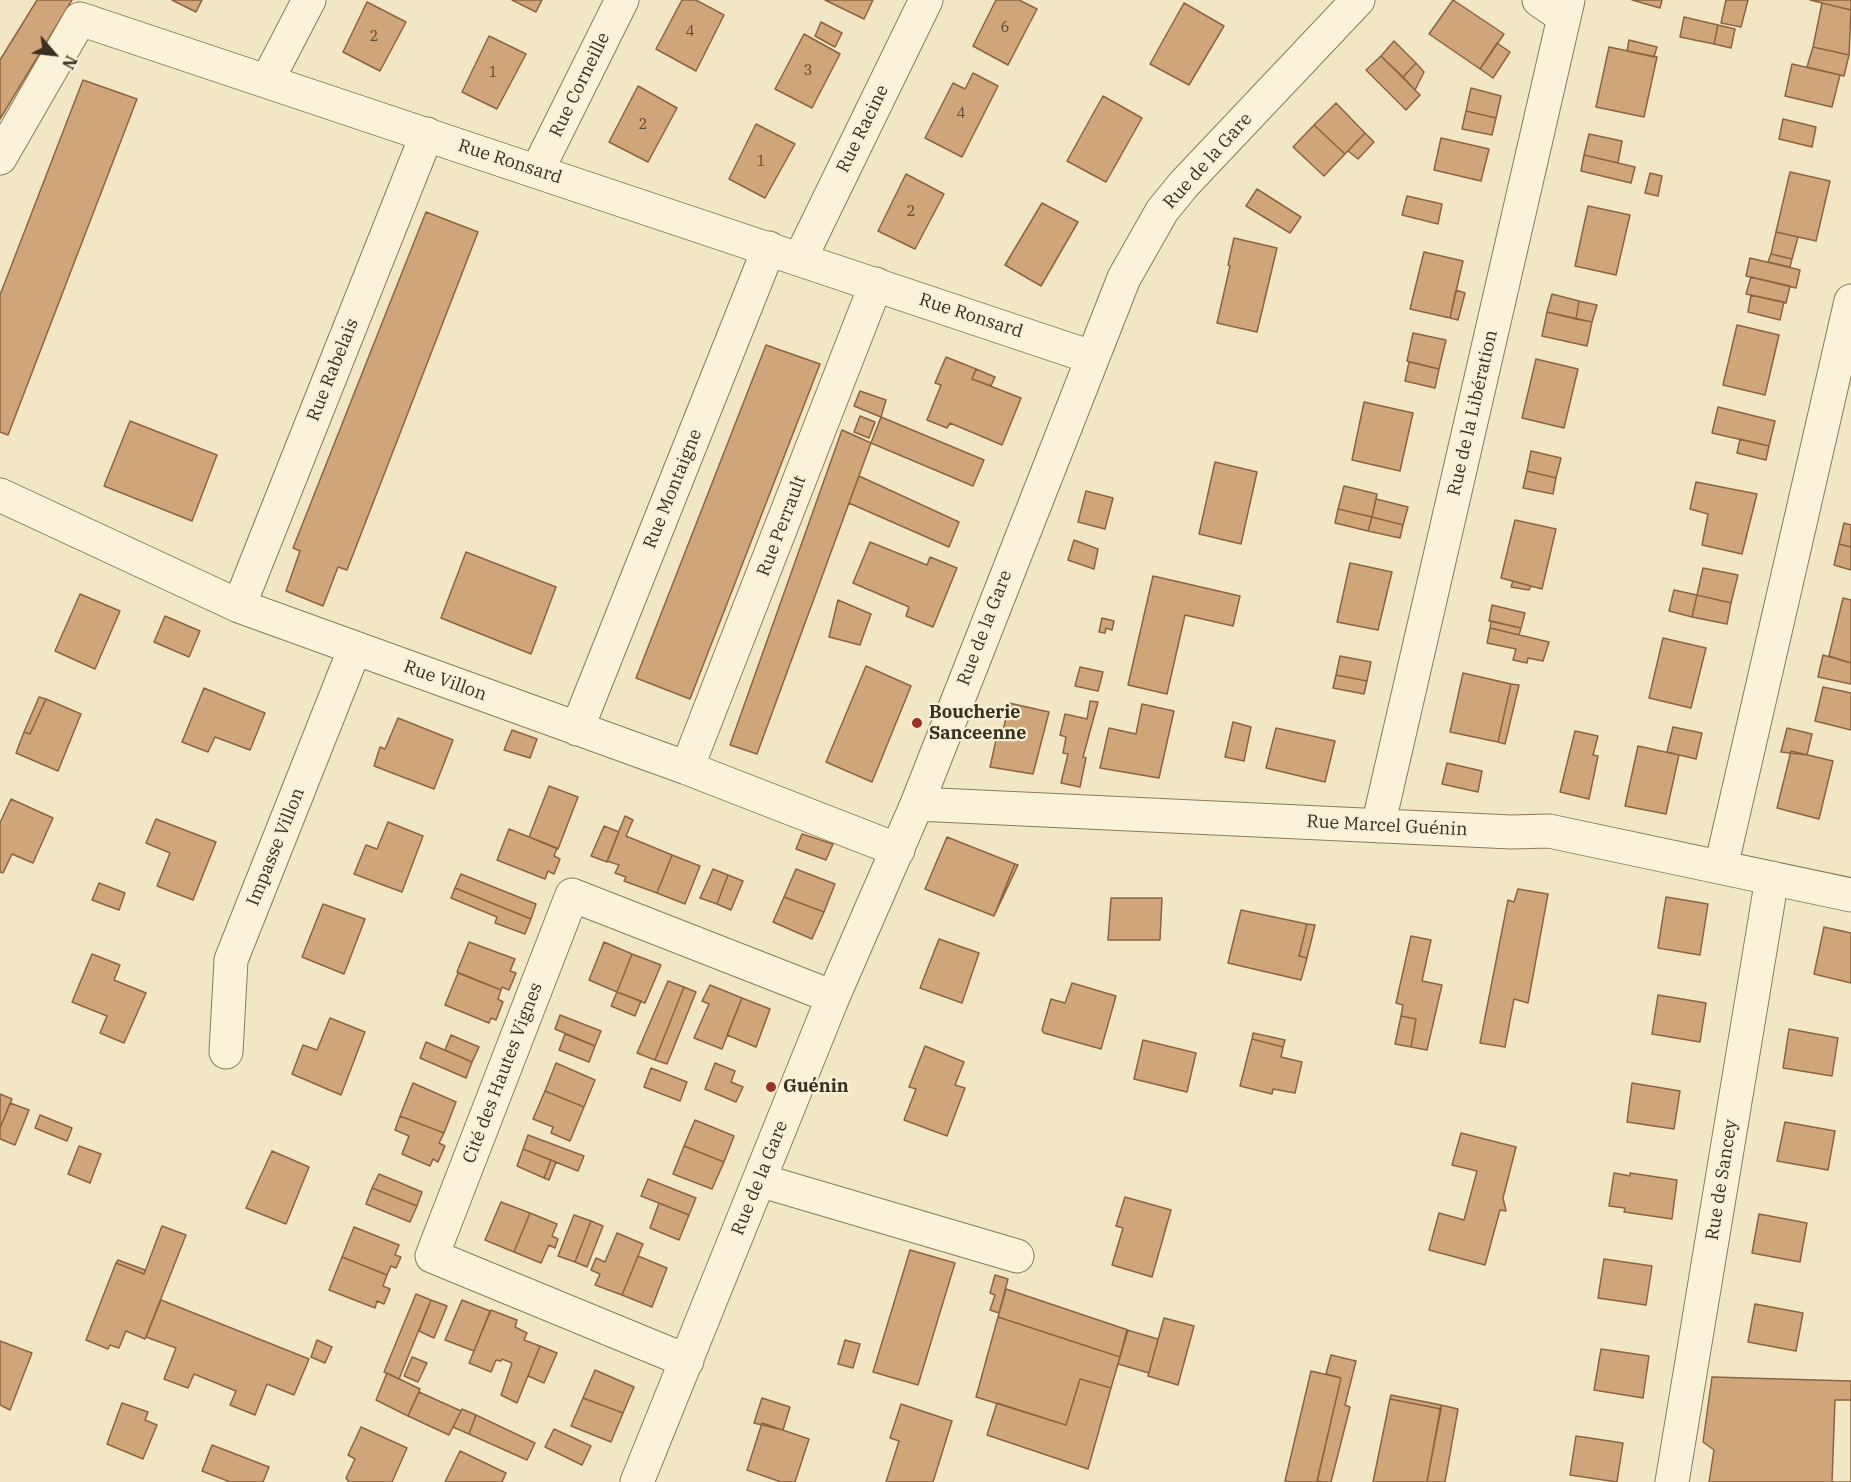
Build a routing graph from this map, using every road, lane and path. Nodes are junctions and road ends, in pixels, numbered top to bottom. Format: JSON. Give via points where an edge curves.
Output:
{"nodes":[{"id":1,"x":309,"y":0,"type":"edge"},
{"id":2,"x":622,"y":0,"type":"edge"},
{"id":3,"x":926,"y":0,"type":"edge"},
{"id":4,"x":1358,"y":0,"type":"edge"},
{"id":5,"x":1557,"y":6,"type":"edge"},
{"id":6,"x":267,"y":81,"type":"junction"},
{"id":7,"x":427,"y":134,"type":"junction"},
{"id":8,"x":0,"y":158,"type":"edge"},
{"id":9,"x":537,"y":171,"type":"junction"},
{"id":10,"x":768,"y":248,"type":"junction"},
{"id":11,"x":800,"y":259,"type":"junction"},
{"id":12,"x":876,"y":284,"type":"junction"},
{"id":13,"x":1851,"y":302,"type":"edge"},
{"id":14,"x":1091,"y":357,"type":"junction"},
{"id":15,"x":3,"y":506,"type":"edge"},
{"id":16,"x":239,"y":606,"type":"junction"},
{"id":17,"x":355,"y":648,"type":"junction"},
{"id":18,"x":577,"y":729,"type":"junction"},
{"id":19,"x":687,"y":768,"type":"junction"},
{"id":20,"x":917,"y":804,"type":"junction"},
{"id":21,"x":1378,"y":826,"type":"junction"},
{"id":22,"x":898,"y":850,"type":"junction"},
{"id":23,"x":1721,"y":867,"type":"junction"},
{"id":24,"x":1772,"y":878,"type":"junction"},
{"id":25,"x":1851,"y":895,"type":"edge"},
{"id":26,"x":833,"y":997,"type":"junction"},
{"id":27,"x":226,"y":1052,"type":"dead end"},
{"id":28,"x":759,"y":1180,"type":"junction"},
{"id":29,"x":1017,"y":1256,"type":"dead end"},
{"id":30,"x":687,"y":1361,"type":"junction"},
{"id":31,"x":637,"y":1482,"type":"edge"},
{"id":32,"x":1672,"y":1482,"type":"edge"}],
"edges":[{"from":1,"to":6,"type":"street"},
{"from":2,"to":9,"type":"street","name":"Rue Corneille"},
{"from":3,"to":11,"type":"street","name":"Rue Racine"},
{"from":4,"to":14,"type":"street","name":"Rue de la Gare","via":[[1162,211],[1124,278]]},
{"from":5,"to":21,"type":"street","name":"Rue de la Libération"},
{"from":6,"to":7,"type":"street","name":"Rue Ronsard"},
{"from":6,"to":8,"type":"street","name":"Rue Ronsard","via":[[80,19]]},
{"from":7,"to":9,"type":"street","name":"Rue Ronsard"},
{"from":7,"to":16,"type":"street","name":"Rue Rabelais"},
{"from":9,"to":10,"type":"street","name":"Rue Ronsard"},
{"from":10,"to":11,"type":"street","name":"Rue Ronsard"},
{"from":10,"to":18,"type":"street","name":"Rue Montaigne"},
{"from":11,"to":12,"type":"street","name":"Rue Ronsard"},
{"from":12,"to":14,"type":"street","name":"Rue Ronsard"},
{"from":12,"to":19,"type":"street","name":"Rue Perrault"},
{"from":13,"to":23,"type":"street"},
{"from":14,"to":20,"type":"street","name":"Rue de la Gare"},
{"from":15,"to":16,"type":"street","name":"Rue Villon"},
{"from":16,"to":17,"type":"street","name":"Rue Villon"},
{"from":17,"to":18,"type":"street","name":"Rue Villon"},
{"from":17,"to":27,"type":"street","name":"Impasse Villon","via":[[231,960]]},
{"from":18,"to":19,"type":"street","name":"Rue Villon"},
{"from":19,"to":22,"type":"street","name":"Rue Villon"},
{"from":20,"to":21,"type":"street","name":"Rue Marcel Guénin"},
{"from":20,"to":22,"type":"street","name":"Rue de la Gare"},
{"from":21,"to":23,"type":"street","name":"Rue Marcel Guénin","via":[[1549,831]]},
{"from":22,"to":26,"type":"street","name":"Rue de la Gare"},
{"from":23,"to":24,"type":"street","name":"Rue Marcel Guénin"},
{"from":24,"to":25,"type":"street","name":"Rue Marcel Guénin"},
{"from":24,"to":32,"type":"street","name":"Rue de Sancey"},
{"from":26,"to":28,"type":"street","name":"Rue de la Gare"},
{"from":26,"to":30,"type":"street","name":"Cité des Hautes Vignes","via":[[572,896],[432,1256]]},
{"from":28,"to":29,"type":"street"},
{"from":28,"to":30,"type":"street","name":"Rue de la Gare"},
{"from":30,"to":31,"type":"street","name":"Rue de la Gare"}]}
